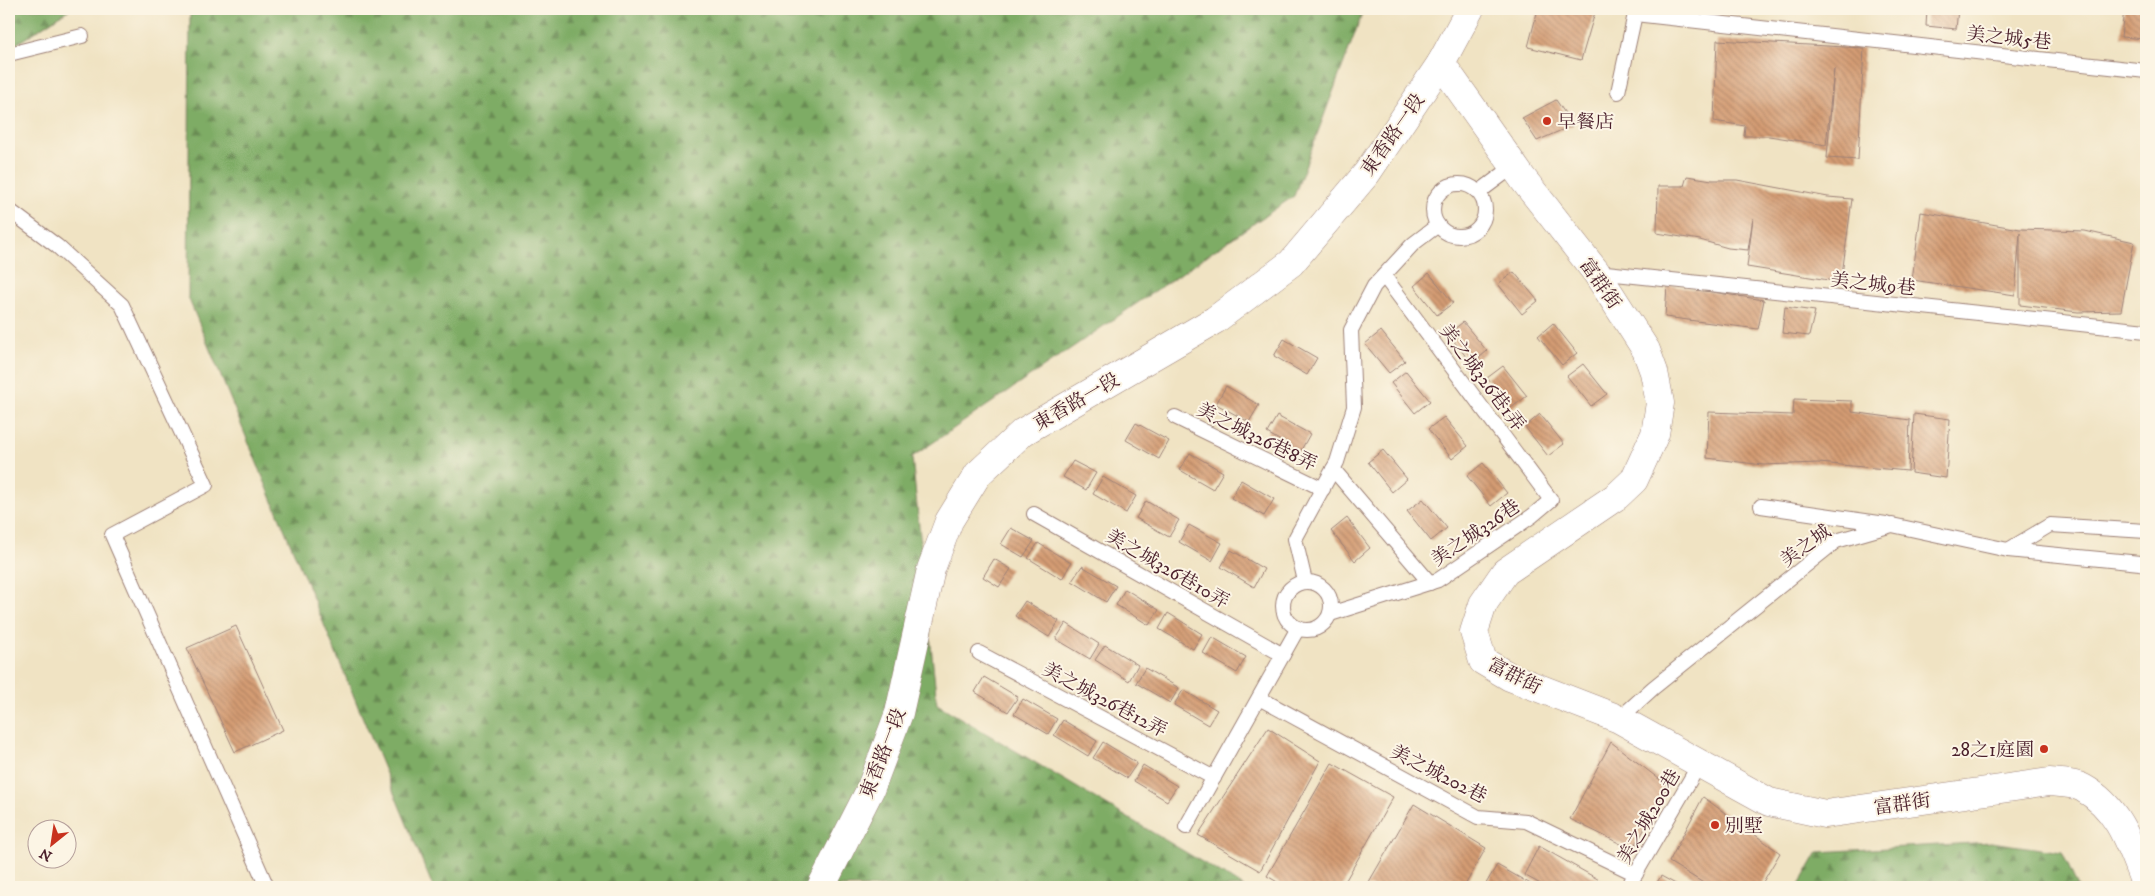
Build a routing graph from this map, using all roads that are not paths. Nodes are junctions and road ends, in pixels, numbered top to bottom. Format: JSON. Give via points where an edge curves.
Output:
{"nodes":[{"id":1,"x":1470,"y":9,"type":"edge"},
{"id":2,"x":1635,"y":11,"type":"edge"},
{"id":3,"x":82,"y":36,"type":"dead end"},
{"id":4,"x":9,"y":54,"type":"edge"},
{"id":5,"x":1441,"y":63,"type":"junction"},
{"id":6,"x":2146,"y":71,"type":"edge"},
{"id":7,"x":1618,"y":92,"type":"dead end"},
{"id":8,"x":1514,"y":166,"type":"junction"},
{"id":9,"x":1479,"y":192,"type":"junction"},
{"id":10,"x":9,"y":210,"type":"edge"},
{"id":11,"x":1438,"y":225,"type":"junction"},
{"id":12,"x":1596,"y":272,"type":"junction"},
{"id":13,"x":1384,"y":276,"type":"junction"},
{"id":14,"x":2146,"y":330,"type":"edge"},
{"id":15,"x":1175,"y":417,"type":"dead end"},
{"id":16,"x":1334,"y":469,"type":"junction"},
{"id":17,"x":1323,"y":489,"type":"junction"},
{"id":18,"x":1552,"y":500,"type":"joint"},
{"id":19,"x":1761,"y":506,"type":"dead end"},
{"id":20,"x":1034,"y":514,"type":"dead end"},
{"id":21,"x":1892,"y":524,"type":"junction"},
{"id":22,"x":2146,"y":532,"type":"edge"},
{"id":23,"x":2008,"y":550,"type":"junction"},
{"id":24,"x":2146,"y":565,"type":"edge"},
{"id":25,"x":1305,"y":581,"type":"junction"},
{"id":26,"x":1430,"y":583,"type":"junction"},
{"id":27,"x":1330,"y":614,"type":"junction"},
{"id":28,"x":1298,"y":628,"type":"junction"},
{"id":29,"x":979,"y":652,"type":"dead end"},
{"id":30,"x":1283,"y":655,"type":"junction"},
{"id":31,"x":1259,"y":698,"type":"junction"},
{"id":32,"x":1619,"y":719,"type":"junction"},
{"id":33,"x":1700,"y":763,"type":"junction"},
{"id":34,"x":1214,"y":778,"type":"junction"},
{"id":35,"x":1186,"y":827,"type":"dead end"},
{"id":36,"x":1636,"y":874,"type":"junction"},
{"id":37,"x":2146,"y":886,"type":"edge"},
{"id":38,"x":267,"y":887,"type":"edge"},
{"id":39,"x":821,"y":887,"type":"edge"},
{"id":40,"x":1628,"y":887,"type":"edge"}],
"edges":[{"from":1,"to":5,"type":"street","name":"東香路一段"},
{"from":2,"to":6,"type":"lane","name":"美之城5巷"},
{"from":2,"to":7,"type":"lane"},
{"from":3,"to":4,"type":"lane"},
{"from":5,"to":8,"type":"street","name":"富群街"},
{"from":5,"to":39,"type":"street","name":"東香路一段","via":[[1367,173],[1291,263],[1215,320],[1023,432],[978,474],[949,521],[931,569],[896,721],[870,790]]},
{"from":8,"to":9,"type":"lane"},
{"from":8,"to":12,"type":"street","name":"富群街"},
{"from":9,"to":11,"type":"lane","via":[[1464,184],[1447,187],[1440,192],[1434,208]]},
{"from":9,"to":11,"type":"lane","via":[[1484,199],[1485,216],[1476,230],[1460,236],[1444,231]]},
{"from":10,"to":38,"type":"lane","via":[[57,246],[122,305],[206,485],[112,535]]},
{"from":11,"to":13,"type":"lane","via":[[1413,244]]},
{"from":12,"to":14,"type":"lane","name":"美之城9巷"},
{"from":12,"to":32,"type":"street","name":"富群街","via":[[1649,357],[1660,403],[1655,434],[1634,480],[1617,496],[1505,572],[1483,604],[1474,632],[1483,661],[1510,677]]},
{"from":13,"to":16,"type":"lane","via":[[1374,286],[1351,330],[1354,407]]},
{"from":13,"to":18,"type":"lane","name":"美之城326巷1弄"},
{"from":15,"to":17,"type":"lane","name":"美之城326巷8弄"},
{"from":16,"to":17,"type":"lane"},
{"from":16,"to":26,"type":"lane"},
{"from":17,"to":25,"type":"lane","via":[[1295,539]]},
{"from":18,"to":26,"type":"lane","name":"美之城326巷","via":[[1454,570]]},
{"from":19,"to":21,"type":"lane"},
{"from":20,"to":30,"type":"lane","name":"美之城326巷10弄"},
{"from":21,"to":23,"type":"lane","name":"美之城"},
{"from":21,"to":32,"type":"lane","name":"美之城","via":[[1836,541]]},
{"from":22,"to":23,"type":"lane","via":[[2050,525]]},
{"from":23,"to":24,"type":"lane","name":"美之城"},
{"from":25,"to":27,"type":"lane","via":[[1323,588],[1328,595]]},
{"from":25,"to":28,"type":"lane","via":[[1288,589],[1282,607],[1290,624]]},
{"from":26,"to":27,"type":"lane","name":"美之城326巷"},
{"from":27,"to":28,"type":"lane","via":[[1317,627],[1308,630]]},
{"from":28,"to":30,"type":"lane"},
{"from":29,"to":34,"type":"lane","name":"美之城326巷12弄"},
{"from":30,"to":31,"type":"lane"},
{"from":31,"to":34,"type":"lane"},
{"from":31,"to":36,"type":"lane","name":"美之城202巷","via":[[1478,817],[1526,821]]},
{"from":32,"to":33,"type":"street","name":"富群街"},
{"from":33,"to":36,"type":"lane","name":"美之城200巷"},
{"from":33,"to":37,"type":"street","name":"富群街","via":[[1769,802],[1825,814],[2049,782],[2082,787],[2105,804],[2121,823]]},
{"from":34,"to":35,"type":"lane"},
{"from":36,"to":40,"type":"lane","name":"美之城200巷"}]}
